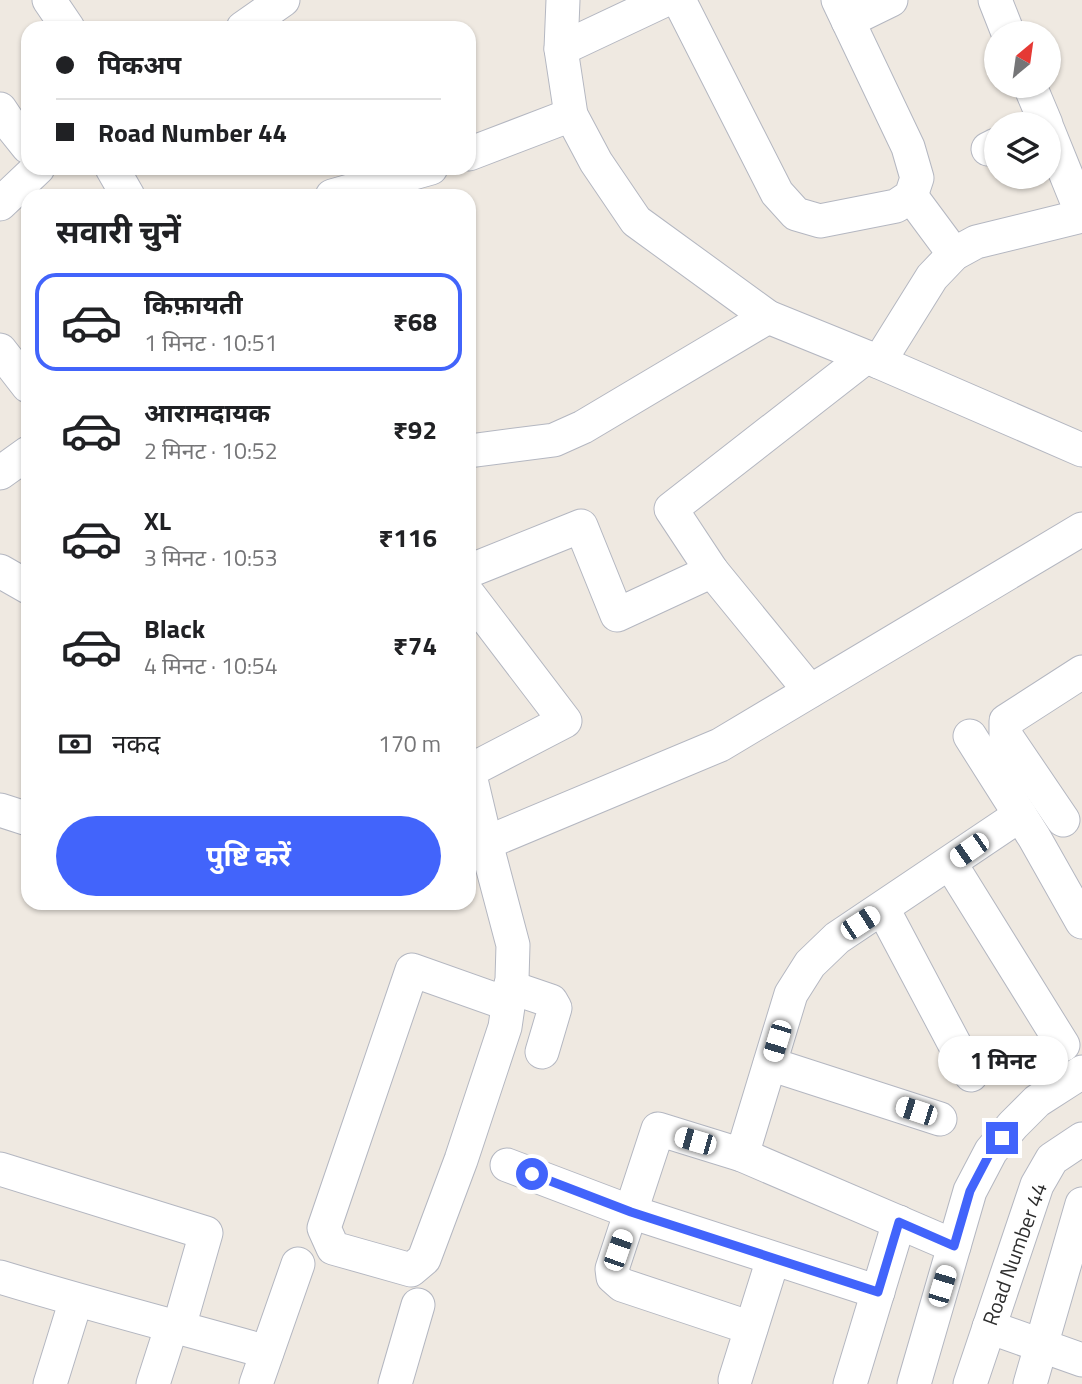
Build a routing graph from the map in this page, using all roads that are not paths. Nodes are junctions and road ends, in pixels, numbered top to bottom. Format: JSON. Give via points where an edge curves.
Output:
{"nodes":[{"id":1,"x":49,"y":0,"type":"edge"},
{"id":2,"x":283,"y":0,"type":"edge"},
{"id":3,"x":563,"y":0,"type":"edge"},
{"id":4,"x":665,"y":0,"type":"edge"},
{"id":5,"x":679,"y":0,"type":"edge"},
{"id":6,"x":891,"y":0,"type":"edge"},
{"id":7,"x":995,"y":0,"type":"edge"},
{"id":8,"x":843,"y":10,"type":"edge"},
{"id":9,"x":63,"y":21,"type":"edge"},
{"id":10,"x":253,"y":21,"type":"edge"},
{"id":11,"x":1003,"y":21,"type":"edge"},
{"id":12,"x":561,"y":49,"type":"junction"},
{"id":13,"x":0,"y":109,"type":"edge"},
{"id":14,"x":571,"y":115,"type":"junction"},
{"id":15,"x":21,"y":138,"type":"edge"},
{"id":16,"x":476,"y":151,"type":"edge"},
{"id":17,"x":1061,"y":160,"type":"edge"},
{"id":18,"x":31,"y":175,"type":"edge"},
{"id":19,"x":406,"y":175,"type":"edge"},
{"id":20,"x":357,"y":189,"type":"edge"},
{"id":21,"x":911,"y":196,"type":"junction"},
{"id":22,"x":1079,"y":199,"type":"edge"},
{"id":23,"x":0,"y":204,"type":"edge"},
{"id":24,"x":954,"y":254,"type":"junction"},
{"id":25,"x":768,"y":317,"type":"junction"},
{"id":26,"x":0,"y":350,"type":"edge"},
{"id":27,"x":872,"y":360,"type":"junction"},
{"id":28,"x":21,"y":377,"type":"edge"},
{"id":29,"x":476,"y":450,"type":"edge"},
{"id":30,"x":1082,"y":450,"type":"edge"},
{"id":31,"x":21,"y":458,"type":"edge"},
{"id":32,"x":0,"y":473,"type":"edge"},
{"id":33,"x":1082,"y":529,"type":"edge"},
{"id":34,"x":476,"y":569,"type":"edge"},
{"id":35,"x":0,"y":571,"type":"edge"},
{"id":36,"x":712,"y":572,"type":"junction"},
{"id":37,"x":21,"y":583,"type":"edge"},
{"id":38,"x":476,"y":604,"type":"edge"},
{"id":39,"x":1082,"y":672,"type":"edge"},
{"id":40,"x":810,"y":691,"type":"junction"},
{"id":41,"x":970,"y":736,"type":"dead end"},
{"id":42,"x":476,"y":767,"type":"edge"},
{"id":43,"x":1072,"y":814,"type":"edge"},
{"id":44,"x":1027,"y":826,"type":"junction"},
{"id":45,"x":477,"y":846,"type":"edge"},
{"id":46,"x":950,"y":863,"type":"junction"},
{"id":47,"x":883,"y":909,"type":"junction"},
{"id":48,"x":1082,"y":921,"type":"edge"},
{"id":49,"x":509,"y":995,"type":"junction"},
{"id":50,"x":1063,"y":1045,"type":"dead end"},
{"id":51,"x":542,"y":1052,"type":"dead end"},
{"id":52,"x":769,"y":1064,"type":"junction"},
{"id":53,"x":1082,"y":1072,"type":"edge"},
{"id":54,"x":971,"y":1075,"type":"dead end"},
{"id":55,"x":940,"y":1119,"type":"dead end"},
{"id":56,"x":1082,"y":1139,"type":"edge"},
{"id":57,"x":742,"y":1155,"type":"junction"},
{"id":58,"x":508,"y":1165,"type":"dead end"},
{"id":59,"x":0,"y":1169,"type":"edge"},
{"id":60,"x":1082,"y":1204,"type":"edge"},
{"id":61,"x":631,"y":1212,"type":"junction"},
{"id":62,"x":899,"y":1222,"type":"junction"},
{"id":63,"x":954,"y":1246,"type":"junction"},
{"id":64,"x":773,"y":1259,"type":"junction"},
{"id":65,"x":298,"y":1264,"type":"dead end"},
{"id":66,"x":0,"y":1277,"type":"edge"},
{"id":67,"x":878,"y":1292,"type":"junction"},
{"id":68,"x":76,"y":1300,"type":"junction"},
{"id":69,"x":418,"y":1305,"type":"dead end"},
{"id":70,"x":175,"y":1326,"type":"junction"},
{"id":71,"x":989,"y":1327,"type":"junction"},
{"id":72,"x":751,"y":1328,"type":"junction"},
{"id":73,"x":1041,"y":1345,"type":"junction"},
{"id":74,"x":267,"y":1352,"type":"junction"},
{"id":75,"x":1082,"y":1360,"type":"edge"},
{"id":76,"x":735,"y":1380,"type":"dead end"},
{"id":77,"x":50,"y":1384,"type":"edge"},
{"id":78,"x":153,"y":1384,"type":"edge"},
{"id":79,"x":256,"y":1384,"type":"edge"},
{"id":80,"x":395,"y":1384,"type":"edge"},
{"id":81,"x":850,"y":1384,"type":"edge"},
{"id":82,"x":914,"y":1384,"type":"edge"},
{"id":83,"x":970,"y":1384,"type":"edge"},
{"id":84,"x":1030,"y":1384,"type":"edge"}],
"edges":[{"from":1,"to":9,"type":"street"},
{"from":2,"to":10,"type":"street"},
{"from":3,"to":12,"type":"street"},
{"from":4,"to":12,"type":"street"},
{"from":5,"to":21,"type":"street","via":[[776,193],[796,214],[820,221],[896,206]]},
{"from":6,"to":8,"type":"street"},
{"from":7,"to":11,"type":"street"},
{"from":8,"to":21,"type":"street","via":[[908,147],[917,178]]},
{"from":12,"to":14,"type":"street"},
{"from":13,"to":15,"type":"street"},
{"from":14,"to":16,"type":"street"},
{"from":14,"to":25,"type":"street","via":[[636,221]]},
{"from":17,"to":22,"type":"street"},
{"from":18,"to":23,"type":"street"},
{"from":19,"to":20,"type":"street"},
{"from":21,"to":24,"type":"street"},
{"from":22,"to":24,"type":"street"},
{"from":24,"to":27,"type":"street"},
{"from":25,"to":27,"type":"street"},
{"from":25,"to":29,"type":"street","via":[[583,427],[554,440]]},
{"from":26,"to":28,"type":"street"},
{"from":27,"to":30,"type":"street"},
{"from":27,"to":36,"type":"street","via":[[671,509]]},
{"from":31,"to":32,"type":"street"},
{"from":33,"to":40,"type":"street"},
{"from":34,"to":36,"type":"street","via":[[581,526],[617,615]]},
{"from":35,"to":37,"type":"street"},
{"from":36,"to":40,"type":"street"},
{"from":38,"to":42,"type":"street","via":[[565,721]]},
{"from":39,"to":43,"type":"street","via":[[1006,721],[1006,736]]},
{"from":40,"to":45,"type":"street","via":[[719,745]]},
{"from":41,"to":44,"type":"street"},
{"from":43,"to":44,"type":"street"},
{"from":44,"to":46,"type":"street"},
{"from":44,"to":48,"type":"street"},
{"from":45,"to":49,"type":"street","via":[[513,945]]},
{"from":46,"to":47,"type":"street"},
{"from":46,"to":50,"type":"street"},
{"from":47,"to":52,"type":"street","via":[[837,938],[810,964],[791,994]]},
{"from":47,"to":54,"type":"street"},
{"from":49,"to":49,"type":"street","via":[[505,1027],[424,1259],[411,1270],[333,1248],[324,1228],[412,970]]},
{"from":49,"to":51,"type":"street","via":[[551,1001],[555,1009]]},
{"from":52,"to":55,"type":"street"},
{"from":52,"to":57,"type":"street"},
{"from":53,"to":63,"type":"street","via":[[1037,1101],[991,1151],[970,1191]]},
{"from":56,"to":71,"type":"street","name":"Road Number 44","via":[[1052,1159],[1037,1185]]},
{"from":57,"to":61,"type":"street","via":[[658,1129]]},
{"from":57,"to":62,"type":"street"},
{"from":58,"to":61,"type":"street"},
{"from":59,"to":70,"type":"street","via":[[206,1233]]},
{"from":60,"to":73,"type":"street"},
{"from":61,"to":64,"type":"street"},
{"from":61,"to":72,"type":"street","via":[[613,1277],[622,1285]]},
{"from":62,"to":63,"type":"street"},
{"from":62,"to":67,"type":"street"},
{"from":63,"to":82,"type":"street"},
{"from":64,"to":67,"type":"street"},
{"from":64,"to":72,"type":"street"},
{"from":65,"to":74,"type":"street"},
{"from":66,"to":68,"type":"street"},
{"from":67,"to":81,"type":"street"},
{"from":68,"to":70,"type":"street"},
{"from":68,"to":77,"type":"street"},
{"from":69,"to":80,"type":"street"},
{"from":70,"to":74,"type":"street"},
{"from":70,"to":78,"type":"street"},
{"from":71,"to":73,"type":"street"},
{"from":71,"to":83,"type":"street","name":"Road Number 44"},
{"from":72,"to":76,"type":"street"},
{"from":73,"to":75,"type":"street"},
{"from":73,"to":84,"type":"street"},
{"from":74,"to":79,"type":"street"}]}
